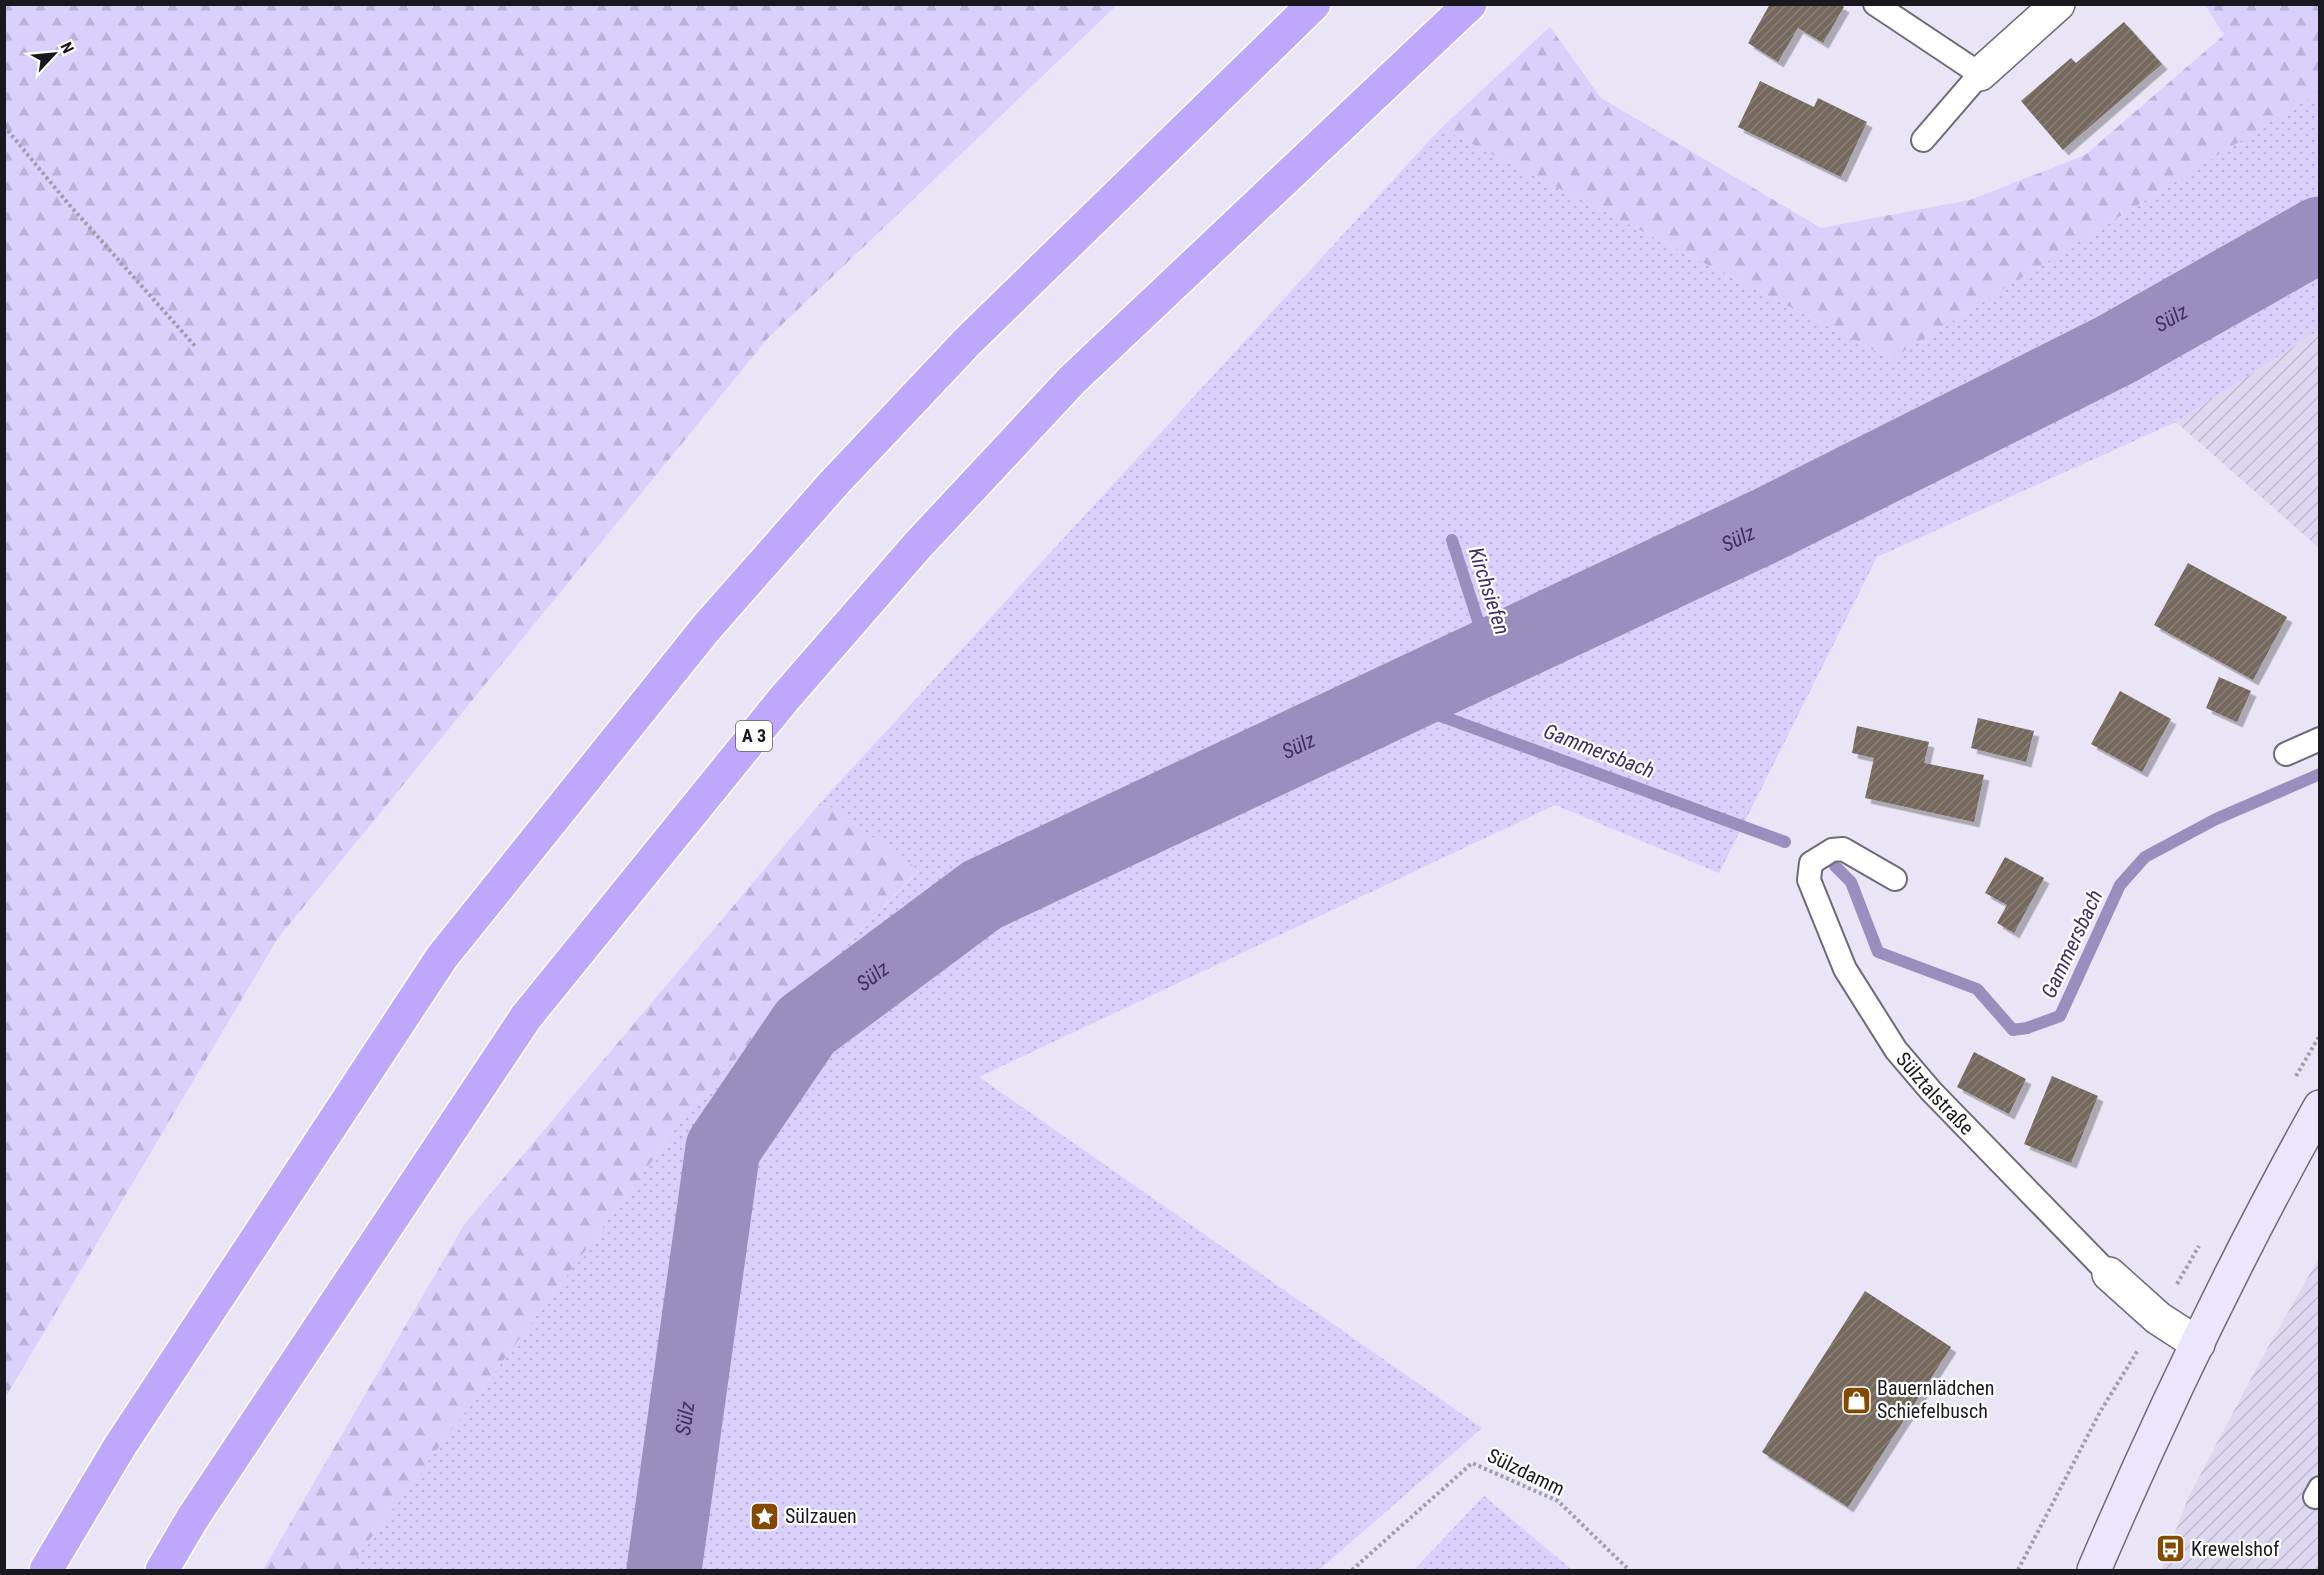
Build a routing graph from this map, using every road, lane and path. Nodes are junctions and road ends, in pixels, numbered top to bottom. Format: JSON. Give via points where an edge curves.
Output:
{"nodes":[{"id":1,"x":1314,"y":4,"type":"edge"},
{"id":2,"x":1470,"y":4,"type":"edge"},
{"id":3,"x":1875,"y":4,"type":"edge"},
{"id":4,"x":2058,"y":4,"type":"edge"},
{"id":5,"x":1980,"y":74,"type":"junction"},
{"id":6,"x":4,"y":126,"type":"edge"},
{"id":7,"x":1923,"y":140,"type":"dead end"},
{"id":8,"x":195,"y":346,"type":"dead end"},
{"id":9,"x":2319,"y":739,"type":"edge"},
{"id":10,"x":2286,"y":754,"type":"dead end"},
{"id":11,"x":1895,"y":879,"type":"dead end"},
{"id":12,"x":2319,"y":1107,"type":"edge"},
{"id":13,"x":2109,"y":1274,"type":"joint"},
{"id":14,"x":2198,"y":1344,"type":"junction"},
{"id":15,"x":46,"y":1570,"type":"edge"},
{"id":16,"x":162,"y":1570,"type":"edge"},
{"id":17,"x":1352,"y":1570,"type":"edge"},
{"id":18,"x":1629,"y":1570,"type":"edge"},
{"id":19,"x":2094,"y":1570,"type":"edge"}],
"edges":[{"from":1,"to":15,"type":"highway","via":[[968,341],[834,483],[707,627],[442,957],[120,1446]]},
{"from":2,"to":16,"type":"highway","number":"A 3","via":[[1072,380],[917,546],[783,700],[526,1017]]},
{"from":3,"to":5,"type":"lane"},
{"from":4,"to":5,"type":"street"},
{"from":5,"to":7,"type":"lane"},
{"from":6,"to":8,"type":"path"},
{"from":9,"to":10,"type":"lane"},
{"from":11,"to":13,"type":"lane","name":"Sülztalstraße","via":[[1843,849],[1832,850],[1811,863],[1809,880],[1845,969],[1896,1050],[1931,1091]]},
{"from":12,"to":14,"type":"main road","via":[[2262,1210]]},
{"from":13,"to":14,"type":"street","name":"Sülztalstraße","via":[[2158,1317]]},
{"from":14,"to":19,"type":"main road"},
{"from":17,"to":18,"type":"path","name":"Sülzdamm","via":[[1472,1463],[1558,1501]]}]}
